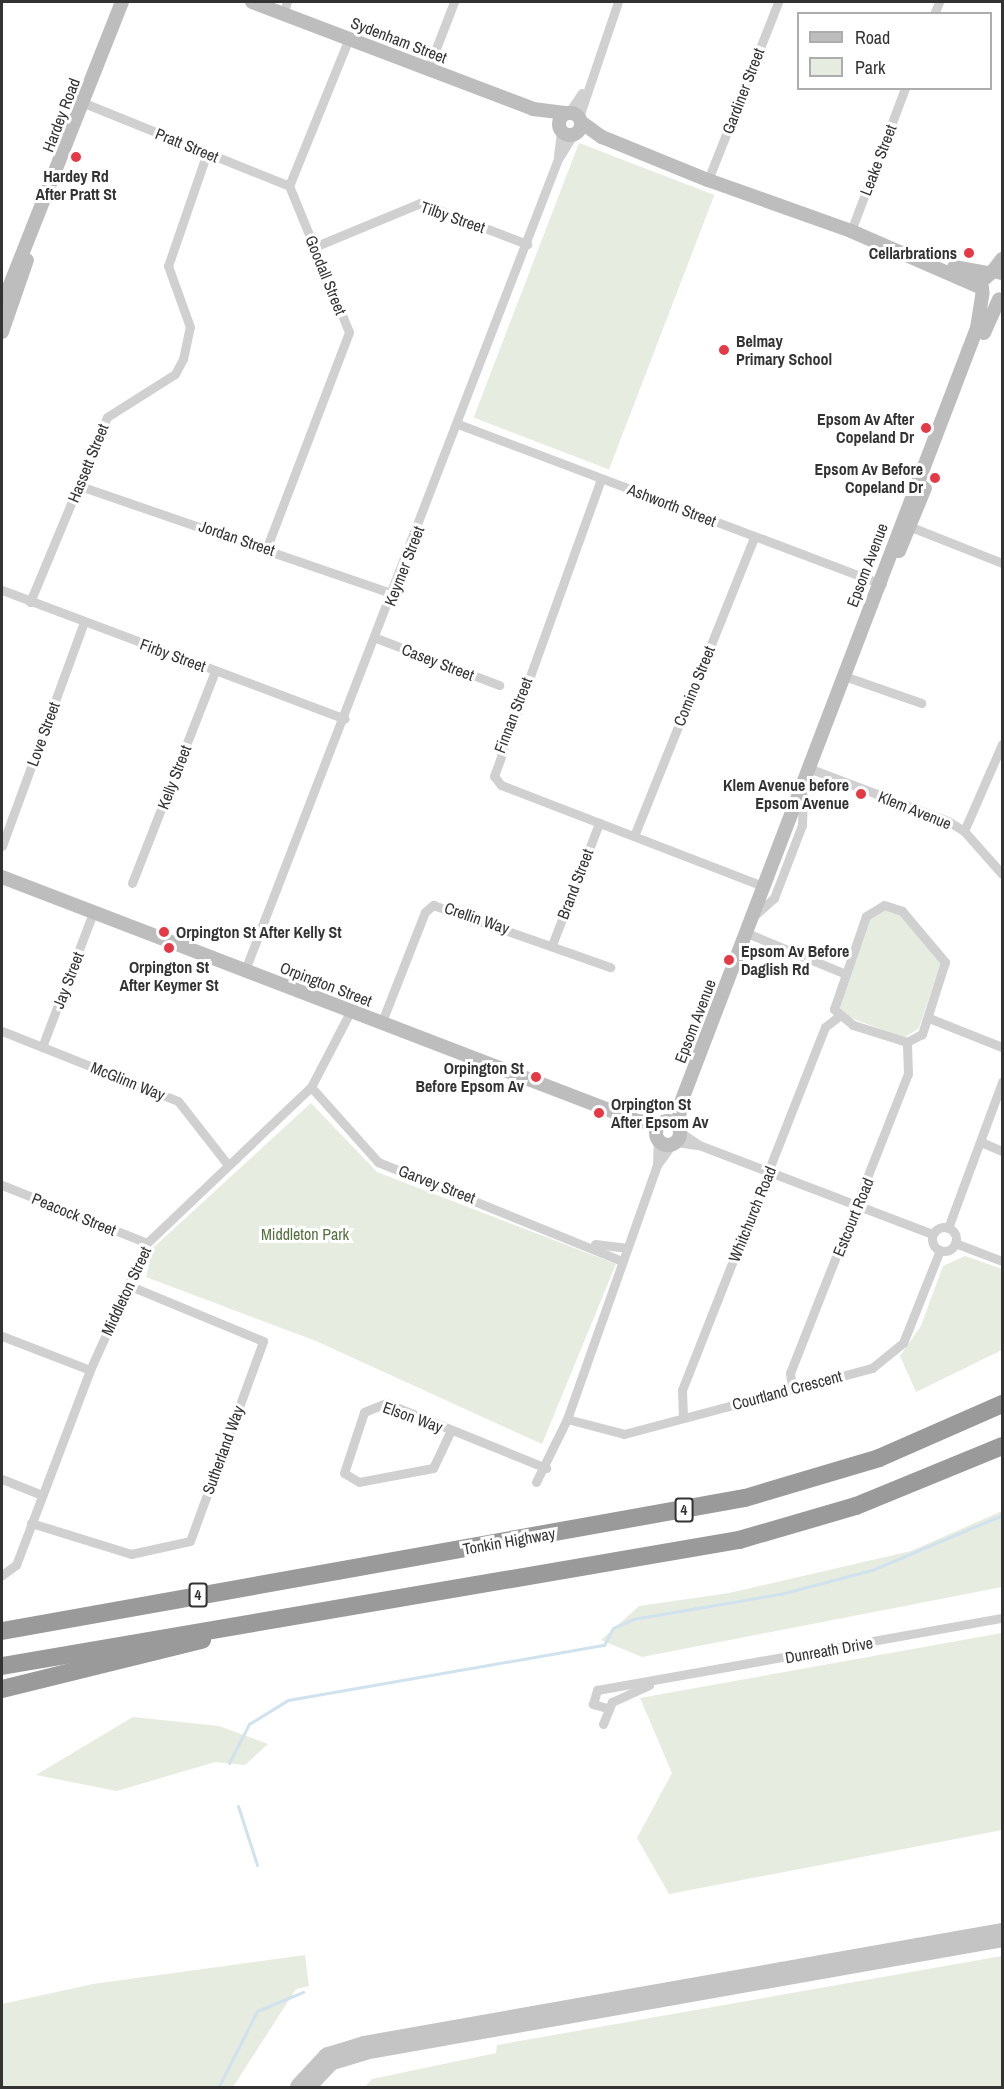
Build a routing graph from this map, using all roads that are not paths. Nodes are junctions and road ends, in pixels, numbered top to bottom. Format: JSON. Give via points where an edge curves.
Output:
{"nodes":[{"id":1,"x":122,"y":2,"type":"edge"},
{"id":2,"x":252,"y":2,"type":"edge"},
{"id":3,"x":454,"y":2,"type":"edge"},
{"id":4,"x":618,"y":2,"type":"edge"},
{"id":5,"x":778,"y":2,"type":"edge"},
{"id":6,"x":285,"y":8,"type":"edge"},
{"id":7,"x":349,"y":38,"type":"junction"},
{"id":8,"x":428,"y":69,"type":"junction"},
{"id":9,"x":904,"y":90,"type":"edge"},
{"id":10,"x":84,"y":103,"type":"junction"},
{"id":11,"x":571,"y":124,"type":"junction"},
{"id":12,"x":207,"y":153,"type":"junction"},
{"id":13,"x":708,"y":180,"type":"junction"},
{"id":14,"x":289,"y":186,"type":"junction"},
{"id":15,"x":855,"y":232,"type":"junction"},
{"id":16,"x":31,"y":240,"type":"junction"},
{"id":17,"x":527,"y":244,"type":"junction"},
{"id":18,"x":314,"y":247,"type":"junction"},
{"id":19,"x":1002,"y":259,"type":"edge"},
{"id":20,"x":995,"y":272,"type":"edge"},
{"id":21,"x":982,"y":290,"type":"junction"},
{"id":22,"x":1001,"y":298,"type":"edge"},
{"id":23,"x":2,"y":305,"type":"edge"},
{"id":24,"x":2,"y":332,"type":"edge"},
{"id":25,"x":458,"y":424,"type":"junction"},
{"id":26,"x":602,"y":479,"type":"junction"},
{"id":27,"x":80,"y":486,"type":"junction"},
{"id":28,"x":905,"y":525,"type":"junction"},
{"id":29,"x":753,"y":537,"type":"junction"},
{"id":30,"x":267,"y":547,"type":"junction"},
{"id":31,"x":1002,"y":563,"type":"edge"},
{"id":32,"x":881,"y":584,"type":"junction"},
{"id":33,"x":2,"y":590,"type":"edge"},
{"id":34,"x":393,"y":594,"type":"junction"},
{"id":35,"x":30,"y":602,"type":"junction"},
{"id":36,"x":84,"y":622,"type":"junction"},
{"id":37,"x":376,"y":638,"type":"junction"},
{"id":38,"x":215,"y":671,"type":"junction"},
{"id":39,"x":847,"y":677,"type":"junction"},
{"id":40,"x":500,"y":685,"type":"dead end"},
{"id":41,"x":921,"y":703,"type":"dead end"},
{"id":42,"x":345,"y":719,"type":"junction"},
{"id":43,"x":1002,"y":744,"type":"edge"},
{"id":44,"x":811,"y":769,"type":"junction"},
{"id":45,"x":803,"y":789,"type":"junction"},
{"id":46,"x":599,"y":823,"type":"junction"},
{"id":47,"x":964,"y":831,"type":"junction"},
{"id":48,"x":634,"y":836,"type":"junction"},
{"id":49,"x":2,"y":846,"type":"edge"},
{"id":50,"x":1002,"y":874,"type":"edge"},
{"id":51,"x":2,"y":877,"type":"edge"},
{"id":52,"x":132,"y":883,"type":"dead end"},
{"id":53,"x":765,"y":887,"type":"junction"},
{"id":54,"x":93,"y":913,"type":"junction"},
{"id":55,"x":754,"y":916,"type":"junction"},
{"id":56,"x":747,"y":933,"type":"junction"},
{"id":57,"x":552,"y":945,"type":"junction"},
{"id":58,"x":610,"y":967,"type":"dead end"},
{"id":59,"x":245,"y":970,"type":"junction"},
{"id":60,"x":843,"y":973,"type":"junction"},
{"id":61,"x":350,"y":1012,"type":"junction"},
{"id":62,"x":839,"y":1016,"type":"junction"},
{"id":63,"x":929,"y":1018,"type":"junction"},
{"id":64,"x":381,"y":1024,"type":"junction"},
{"id":65,"x":2,"y":1031,"type":"edge"},
{"id":66,"x":907,"y":1042,"type":"junction"},
{"id":67,"x":42,"y":1047,"type":"junction"},
{"id":68,"x":1002,"y":1047,"type":"edge"},
{"id":69,"x":1002,"y":1082,"type":"edge"},
{"id":70,"x":311,"y":1087,"type":"junction"},
{"id":71,"x":680,"y":1105,"type":"junction"},
{"id":72,"x":660,"y":1130,"type":"junction"},
{"id":73,"x":677,"y":1137,"type":"junction"},
{"id":74,"x":981,"y":1142,"type":"junction"},
{"id":75,"x":1002,"y":1151,"type":"edge"},
{"id":76,"x":228,"y":1165,"type":"junction"},
{"id":77,"x":657,"y":1165,"type":"junction"},
{"id":78,"x":769,"y":1172,"type":"junction"},
{"id":79,"x":2,"y":1185,"type":"edge"},
{"id":80,"x":856,"y":1208,"type":"junction"},
{"id":81,"x":948,"y":1228,"type":"junction"},
{"id":82,"x":933,"y":1234,"type":"junction"},
{"id":83,"x":147,"y":1243,"type":"junction"},
{"id":84,"x":590,"y":1243,"type":"junction"},
{"id":85,"x":955,"y":1243,"type":"junction"},
{"id":86,"x":626,"y":1248,"type":"junction"},
{"id":87,"x":940,"y":1250,"type":"junction"},
{"id":88,"x":622,"y":1260,"type":"junction"},
{"id":89,"x":1002,"y":1261,"type":"edge"},
{"id":90,"x":128,"y":1285,"type":"junction"},
{"id":91,"x":2,"y":1336,"type":"edge"},
{"id":92,"x":90,"y":1370,"type":"junction"},
{"id":93,"x":792,"y":1389,"type":"junction"},
{"id":94,"x":1002,"y":1404,"type":"edge"},
{"id":95,"x":683,"y":1418,"type":"junction"},
{"id":96,"x":567,"y":1419,"type":"junction"},
{"id":97,"x":451,"y":1430,"type":"junction"},
{"id":98,"x":1002,"y":1446,"type":"edge"},
{"id":99,"x":546,"y":1468,"type":"junction"},
{"id":100,"x":2,"y":1479,"type":"edge"},
{"id":101,"x":536,"y":1482,"type":"dead end"},
{"id":102,"x":42,"y":1495,"type":"junction"},
{"id":103,"x":31,"y":1523,"type":"junction"},
{"id":104,"x":2,"y":1575,"type":"edge"},
{"id":105,"x":335,"y":1610,"type":"junction"},
{"id":106,"x":1002,"y":1618,"type":"edge"},
{"id":107,"x":44,"y":1623,"type":"junction"},
{"id":108,"x":2,"y":1626,"type":"edge"},
{"id":109,"x":2,"y":1631,"type":"edge"},
{"id":110,"x":2,"y":1666,"type":"edge"},
{"id":111,"x":656,"y":1681,"type":"junction"},
{"id":112,"x":2,"y":1689,"type":"edge"},
{"id":113,"x":607,"y":1708,"type":"junction"},
{"id":114,"x":603,"y":1724,"type":"dead end"}],
"edges":[{"from":1,"to":10,"type":"street","name":"Hardey Road"},
{"from":2,"to":6,"type":"street","name":"Sydenham Street"},
{"from":3,"to":8,"type":"street"},
{"from":4,"to":11,"type":"street","name":"Keymer Street"},
{"from":5,"to":13,"type":"street","name":"Gardiner Street"},
{"from":6,"to":7,"type":"street","name":"Sydenham Street"},
{"from":7,"to":8,"type":"street","name":"Sydenham Street"},
{"from":7,"to":14,"type":"street"},
{"from":8,"to":11,"type":"street","name":"Sydenham Street"},
{"from":9,"to":15,"type":"street","name":"Leake Street"},
{"from":10,"to":12,"type":"street","name":"Pratt Street"},
{"from":10,"to":16,"type":"street","name":"Hardey Road"},
{"from":11,"to":13,"type":"street","name":"Sydenham Street"},
{"from":11,"to":17,"type":"street","name":"Keymer Street"},
{"from":12,"to":14,"type":"street","name":"Pratt Street"},
{"from":12,"to":27,"type":"street","name":"Hassett Street","via":[[168,266],[190,327],[183,359],[175,374],[107,417]]},
{"from":13,"to":15,"type":"street","name":"Sydenham Street"},
{"from":14,"to":18,"type":"street","name":"Goodall Street"},
{"from":15,"to":20,"type":"street","name":"Sydenham Street","via":[[960,269]]},
{"from":15,"to":21,"type":"street","name":"Sydenham Street"},
{"from":16,"to":23,"type":"street","name":"Hardey Road"},
{"from":16,"to":24,"type":"street","name":"Hardey Road"},
{"from":17,"to":18,"type":"street","name":"Tilby Street","via":[[420,203]]},
{"from":17,"to":25,"type":"street","name":"Keymer Street"},
{"from":18,"to":30,"type":"street","name":"Goodall Street","via":[[350,332]]},
{"from":19,"to":20,"type":"street"},
{"from":20,"to":21,"type":"street","name":"Epsom Avenue"},
{"from":21,"to":22,"type":"street","name":"Sydenham Street"},
{"from":21,"to":28,"type":"street","name":"Epsom Avenue","via":[[977,328]]},
{"from":22,"to":28,"type":"street","name":"Epsom Avenue"},
{"from":25,"to":26,"type":"street","name":"Ashworth Street"},
{"from":25,"to":34,"type":"street","name":"Keymer Street"},
{"from":26,"to":29,"type":"street","name":"Ashworth Street"},
{"from":26,"to":46,"type":"street","name":"Finnan Street","via":[[494,766],[501,785]]},
{"from":27,"to":30,"type":"street","name":"Jordan Street"},
{"from":27,"to":35,"type":"street","name":"Hassett Street"},
{"from":28,"to":31,"type":"street"},
{"from":28,"to":32,"type":"street","name":"Epsom Avenue"},
{"from":29,"to":32,"type":"street","name":"Ashworth Street"},
{"from":29,"to":48,"type":"street","name":"Comino Street"},
{"from":30,"to":34,"type":"street","name":"Jordan Street"},
{"from":32,"to":39,"type":"street","name":"Epsom Avenue"},
{"from":33,"to":35,"type":"street","name":"Firby Street"},
{"from":34,"to":37,"type":"street","name":"Keymer Street"},
{"from":35,"to":36,"type":"street","name":"Firby Street"},
{"from":36,"to":38,"type":"street","name":"Firby Street"},
{"from":36,"to":49,"type":"street","name":"Love Street"},
{"from":37,"to":40,"type":"street","name":"Casey Street"},
{"from":37,"to":42,"type":"street","name":"Keymer Street"},
{"from":38,"to":42,"type":"street","name":"Firby Street"},
{"from":38,"to":52,"type":"street","name":"Kelly Street"},
{"from":39,"to":41,"type":"street"},
{"from":39,"to":44,"type":"street","name":"Epsom Avenue"},
{"from":42,"to":59,"type":"street","name":"Keymer Street"},
{"from":43,"to":47,"type":"street"},
{"from":44,"to":45,"type":"street","name":"Epsom Avenue"},
{"from":44,"to":47,"type":"street","name":"Klem Avenue"},
{"from":45,"to":53,"type":"street","name":"Epsom Avenue"},
{"from":45,"to":55,"type":"street","via":[[802,825],[774,898]]},
{"from":46,"to":48,"type":"street","name":"Finnan Street"},
{"from":46,"to":57,"type":"street","name":"Brand Street"},
{"from":47,"to":50,"type":"street","name":"Klem Avenue"},
{"from":48,"to":53,"type":"street","name":"Finnan Street"},
{"from":51,"to":54,"type":"street","name":"Orpington Street"},
{"from":53,"to":55,"type":"street","name":"Epsom Avenue"},
{"from":54,"to":59,"type":"street","name":"Orpington Street"},
{"from":54,"to":67,"type":"street","name":"Jay Street"},
{"from":55,"to":56,"type":"street","name":"Epsom Avenue"},
{"from":56,"to":60,"type":"street"},
{"from":56,"to":71,"type":"street","name":"Epsom Avenue"},
{"from":57,"to":58,"type":"street","name":"Crellin Way"},
{"from":57,"to":64,"type":"street","name":"Crellin Way","via":[[433,905],[425,912]]},
{"from":59,"to":61,"type":"street","name":"Orpington Street"},
{"from":60,"to":62,"type":"street","via":[[834,1002]]},
{"from":60,"to":63,"type":"street","via":[[872,909],[884,905],[902,911],[945,962]]},
{"from":61,"to":64,"type":"street","name":"Orpington Street"},
{"from":61,"to":70,"type":"street","name":"Middleton Street"},
{"from":62,"to":66,"type":"street"},
{"from":62,"to":78,"type":"street","name":"Whitchurch Road","via":[[825,1027]]},
{"from":63,"to":66,"type":"street","via":[[919,1038]]},
{"from":63,"to":68,"type":"street"},
{"from":64,"to":72,"type":"street","name":"Orpington Street"},
{"from":65,"to":67,"type":"street","name":"McGlinn Way"},
{"from":66,"to":80,"type":"street","name":"Estcourt Road","via":[[908,1074]]},
{"from":67,"to":76,"type":"street","name":"McGlinn Way","via":[[178,1101]]},
{"from":69,"to":74,"type":"street"},
{"from":70,"to":76,"type":"street","name":"Middleton Street"},
{"from":70,"to":84,"type":"street","name":"Garvey Street","via":[[378,1162]]},
{"from":71,"to":72,"type":"street","name":"Epsom Avenue"},
{"from":71,"to":73,"type":"street","name":"Epsom Avenue"},
{"from":72,"to":73,"type":"street"},
{"from":72,"to":73,"type":"street"},
{"from":72,"to":77,"type":"street"},
{"from":73,"to":77,"type":"street"},
{"from":73,"to":78,"type":"street"},
{"from":74,"to":75,"type":"street"},
{"from":74,"to":81,"type":"street"},
{"from":76,"to":83,"type":"street","name":"Middleton Street"},
{"from":77,"to":86,"type":"street"},
{"from":78,"to":80,"type":"street"},
{"from":78,"to":95,"type":"street","name":"Whitchurch Road","via":[[682,1390]]},
{"from":79,"to":83,"type":"street","name":"Peacock Street"},
{"from":80,"to":82,"type":"street"},
{"from":80,"to":93,"type":"street","name":"Estcourt Road","via":[[790,1373]]},
{"from":81,"to":82,"type":"street"},
{"from":81,"to":85,"type":"street"},
{"from":82,"to":87,"type":"street"},
{"from":83,"to":90,"type":"street","name":"Middleton Street"},
{"from":84,"to":86,"type":"street","name":"Garvey Street"},
{"from":84,"to":88,"type":"street","name":"Garvey Street"},
{"from":85,"to":87,"type":"street"},
{"from":85,"to":89,"type":"street"},
{"from":86,"to":88,"type":"street"},
{"from":87,"to":93,"type":"street","name":"Courtland Crescent","via":[[903,1343],[872,1368]]},
{"from":88,"to":96,"type":"street"},
{"from":90,"to":92,"type":"street","name":"Middleton Street"},
{"from":90,"to":103,"type":"street","name":"Sutherland Way","via":[[262,1341],[190,1541],[131,1554]]},
{"from":91,"to":92,"type":"street"},
{"from":92,"to":102,"type":"street","name":"Middleton Street"},
{"from":93,"to":95,"type":"street","name":"Courtland Crescent"},
{"from":94,"to":107,"type":"highway","name":"Tonkin Highway","number":"4","via":[[879,1458],[745,1498]]},
{"from":95,"to":96,"type":"street","name":"Courtland Crescent","via":[[616,1434]]},
{"from":96,"to":99,"type":"street"},
{"from":97,"to":97,"type":"street","name":"Elson Way","via":[[386,1403],[373,1404],[364,1412],[344,1473],[359,1482],[433,1468]]},
{"from":97,"to":99,"type":"street","name":"Elson Way"},
{"from":98,"to":105,"type":"highway","number":"4","via":[[930,1479],[760,1534]]},
{"from":99,"to":101,"type":"street"},
{"from":100,"to":102,"type":"street"},
{"from":102,"to":103,"type":"street","name":"Middleton Street"},
{"from":103,"to":104,"type":"street","name":"Middleton Street","via":[[17,1560]]},
{"from":105,"to":110,"type":"highway","number":"4"},
{"from":105,"to":112,"type":"highway"},
{"from":106,"to":111,"type":"street","name":"Dunreath Drive"},
{"from":107,"to":108,"type":"highway"},
{"from":107,"to":109,"type":"highway","name":"Tonkin Highway","number":"4"},
{"from":111,"to":113,"type":"street","name":"Dunreath Drive"},
{"from":111,"to":113,"type":"street","name":"Dunreath Drive","via":[[597,1690],[594,1704]]},
{"from":113,"to":114,"type":"street"}]}
